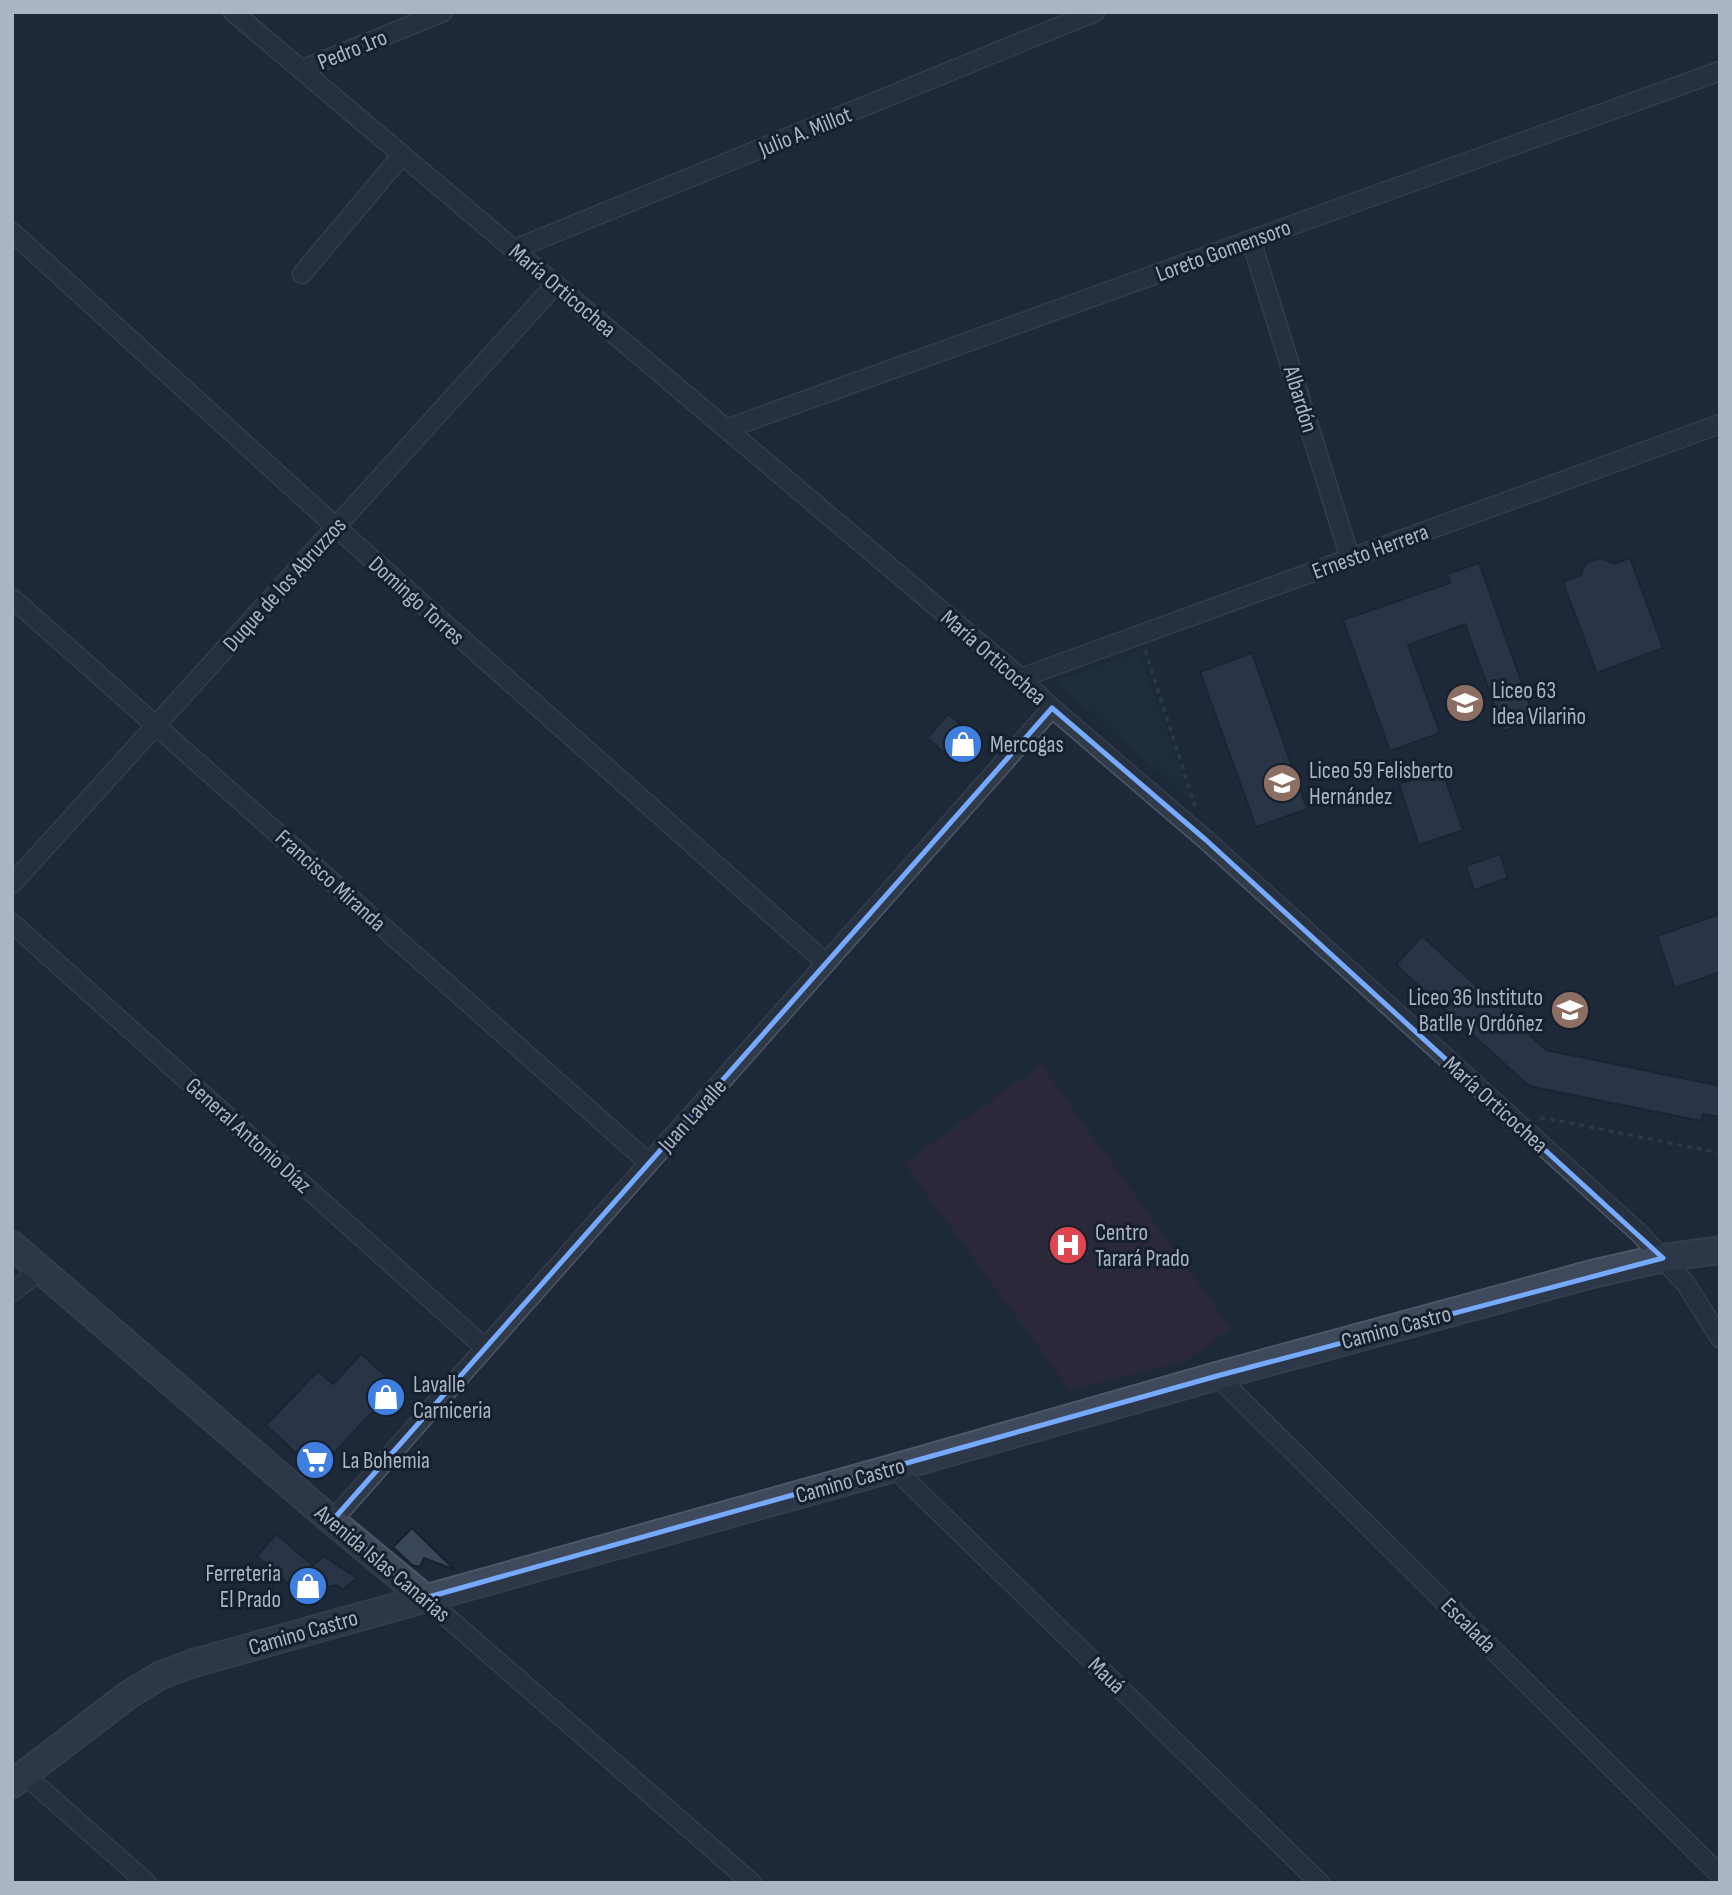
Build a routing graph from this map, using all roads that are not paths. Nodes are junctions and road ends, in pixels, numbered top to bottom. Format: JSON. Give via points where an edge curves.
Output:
{"nodes":[{"id":1,"x":233,"y":12,"type":"edge"},
{"id":2,"x":443,"y":12,"type":"edge"},
{"id":3,"x":1095,"y":12,"type":"edge"},
{"id":4,"x":301,"y":70,"type":"junction"},
{"id":5,"x":1720,"y":71,"type":"edge"},
{"id":6,"x":402,"y":155,"type":"junction"},
{"id":7,"x":12,"y":232,"type":"edge"},
{"id":8,"x":1251,"y":240,"type":"junction"},
{"id":9,"x":515,"y":249,"type":"junction"},
{"id":10,"x":302,"y":274,"type":"dead end"},
{"id":11,"x":556,"y":284,"type":"junction"},
{"id":12,"x":1720,"y":424,"type":"edge"},
{"id":13,"x":726,"y":429,"type":"junction"},
{"id":14,"x":336,"y":527,"type":"junction"},
{"id":15,"x":1350,"y":558,"type":"junction"},
{"id":16,"x":12,"y":598,"type":"edge"},
{"id":17,"x":1021,"y":678,"type":"junction"},
{"id":18,"x":1052,"y":708,"type":"junction"},
{"id":19,"x":156,"y":725,"type":"junction"},
{"id":20,"x":12,"y":884,"type":"edge"},
{"id":21,"x":12,"y":923,"type":"edge"},
{"id":22,"x":826,"y":963,"type":"junction"},
{"id":23,"x":649,"y":1163,"type":"junction"},
{"id":24,"x":12,"y":1245,"type":"edge"},
{"id":25,"x":1720,"y":1250,"type":"edge"},
{"id":26,"x":1663,"y":1258,"type":"junction"},
{"id":27,"x":41,"y":1270,"type":"junction"},
{"id":28,"x":12,"y":1292,"type":"edge"},
{"id":29,"x":1720,"y":1338,"type":"edge"},
{"id":30,"x":485,"y":1348,"type":"junction"},
{"id":31,"x":1217,"y":1376,"type":"junction"},
{"id":32,"x":894,"y":1468,"type":"junction"},
{"id":33,"x":332,"y":1521,"type":"junction"},
{"id":34,"x":425,"y":1598,"type":"junction"},
{"id":35,"x":18,"y":1780,"type":"edge"},
{"id":36,"x":1720,"y":1875,"type":"edge"},
{"id":37,"x":147,"y":1883,"type":"edge"},
{"id":38,"x":752,"y":1883,"type":"edge"},
{"id":39,"x":1320,"y":1883,"type":"edge"}],
"edges":[{"from":1,"to":4,"type":"street","name":"María Orticochea"},
{"from":2,"to":4,"type":"street","name":"Pedro 1ro"},
{"from":3,"to":9,"type":"street","name":"Julio A. Millot"},
{"from":4,"to":6,"type":"street","name":"María Orticochea"},
{"from":5,"to":8,"type":"street","name":"Loreto Gomensoro"},
{"from":6,"to":9,"type":"street","name":"María Orticochea"},
{"from":6,"to":10,"type":"street"},
{"from":7,"to":14,"type":"street","name":"Domingo Torres"},
{"from":8,"to":13,"type":"street","name":"Loreto Gomensoro"},
{"from":8,"to":15,"type":"street","name":"Albardón"},
{"from":9,"to":11,"type":"street","name":"María Orticochea"},
{"from":11,"to":13,"type":"street","name":"María Orticochea"},
{"from":11,"to":14,"type":"street","name":"Duque de los Abruzzos"},
{"from":12,"to":15,"type":"street","name":"Ernesto Herrera"},
{"from":13,"to":17,"type":"street","name":"María Orticochea"},
{"from":14,"to":19,"type":"street","name":"Duque de los Abruzzos"},
{"from":14,"to":22,"type":"street","name":"Domingo Torres"},
{"from":15,"to":17,"type":"street","name":"Ernesto Herrera"},
{"from":16,"to":19,"type":"street","name":"Francisco Miranda"},
{"from":17,"to":18,"type":"street","name":"María Orticochea"},
{"from":18,"to":22,"type":"street","name":"Juan Lavalle"},
{"from":18,"to":26,"type":"street","name":"María Orticochea","via":[[1206,839]]},
{"from":19,"to":20,"type":"street","name":"Duque de los Abruzzos"},
{"from":19,"to":23,"type":"street","name":"Francisco Miranda"},
{"from":21,"to":30,"type":"street","name":"General Antonio Díaz"},
{"from":22,"to":23,"type":"street","name":"Juan Lavalle"},
{"from":23,"to":30,"type":"street","name":"Juan Lavalle"},
{"from":24,"to":27,"type":"street","name":"Avenida Islas Canarias"},
{"from":25,"to":26,"type":"street","name":"Camino Castro"},
{"from":26,"to":29,"type":"street","name":"María Orticochea","via":[[1686,1284]]},
{"from":26,"to":31,"type":"street","name":"Camino Castro"},
{"from":27,"to":28,"type":"street"},
{"from":27,"to":33,"type":"street","name":"Avenida Islas Canarias"},
{"from":30,"to":33,"type":"street","name":"Juan Lavalle"},
{"from":31,"to":32,"type":"street","name":"Camino Castro"},
{"from":31,"to":36,"type":"street","name":"Escalada"},
{"from":32,"to":34,"type":"street","name":"Camino Castro"},
{"from":32,"to":39,"type":"street","name":"Mauá"},
{"from":33,"to":34,"type":"street","name":"Avenida Islas Canarias"},
{"from":34,"to":35,"type":"street","name":"Camino Castro","via":[[161,1675]]},
{"from":34,"to":38,"type":"street","name":"Avenida Islas Canarias"},
{"from":35,"to":37,"type":"street"}]}
